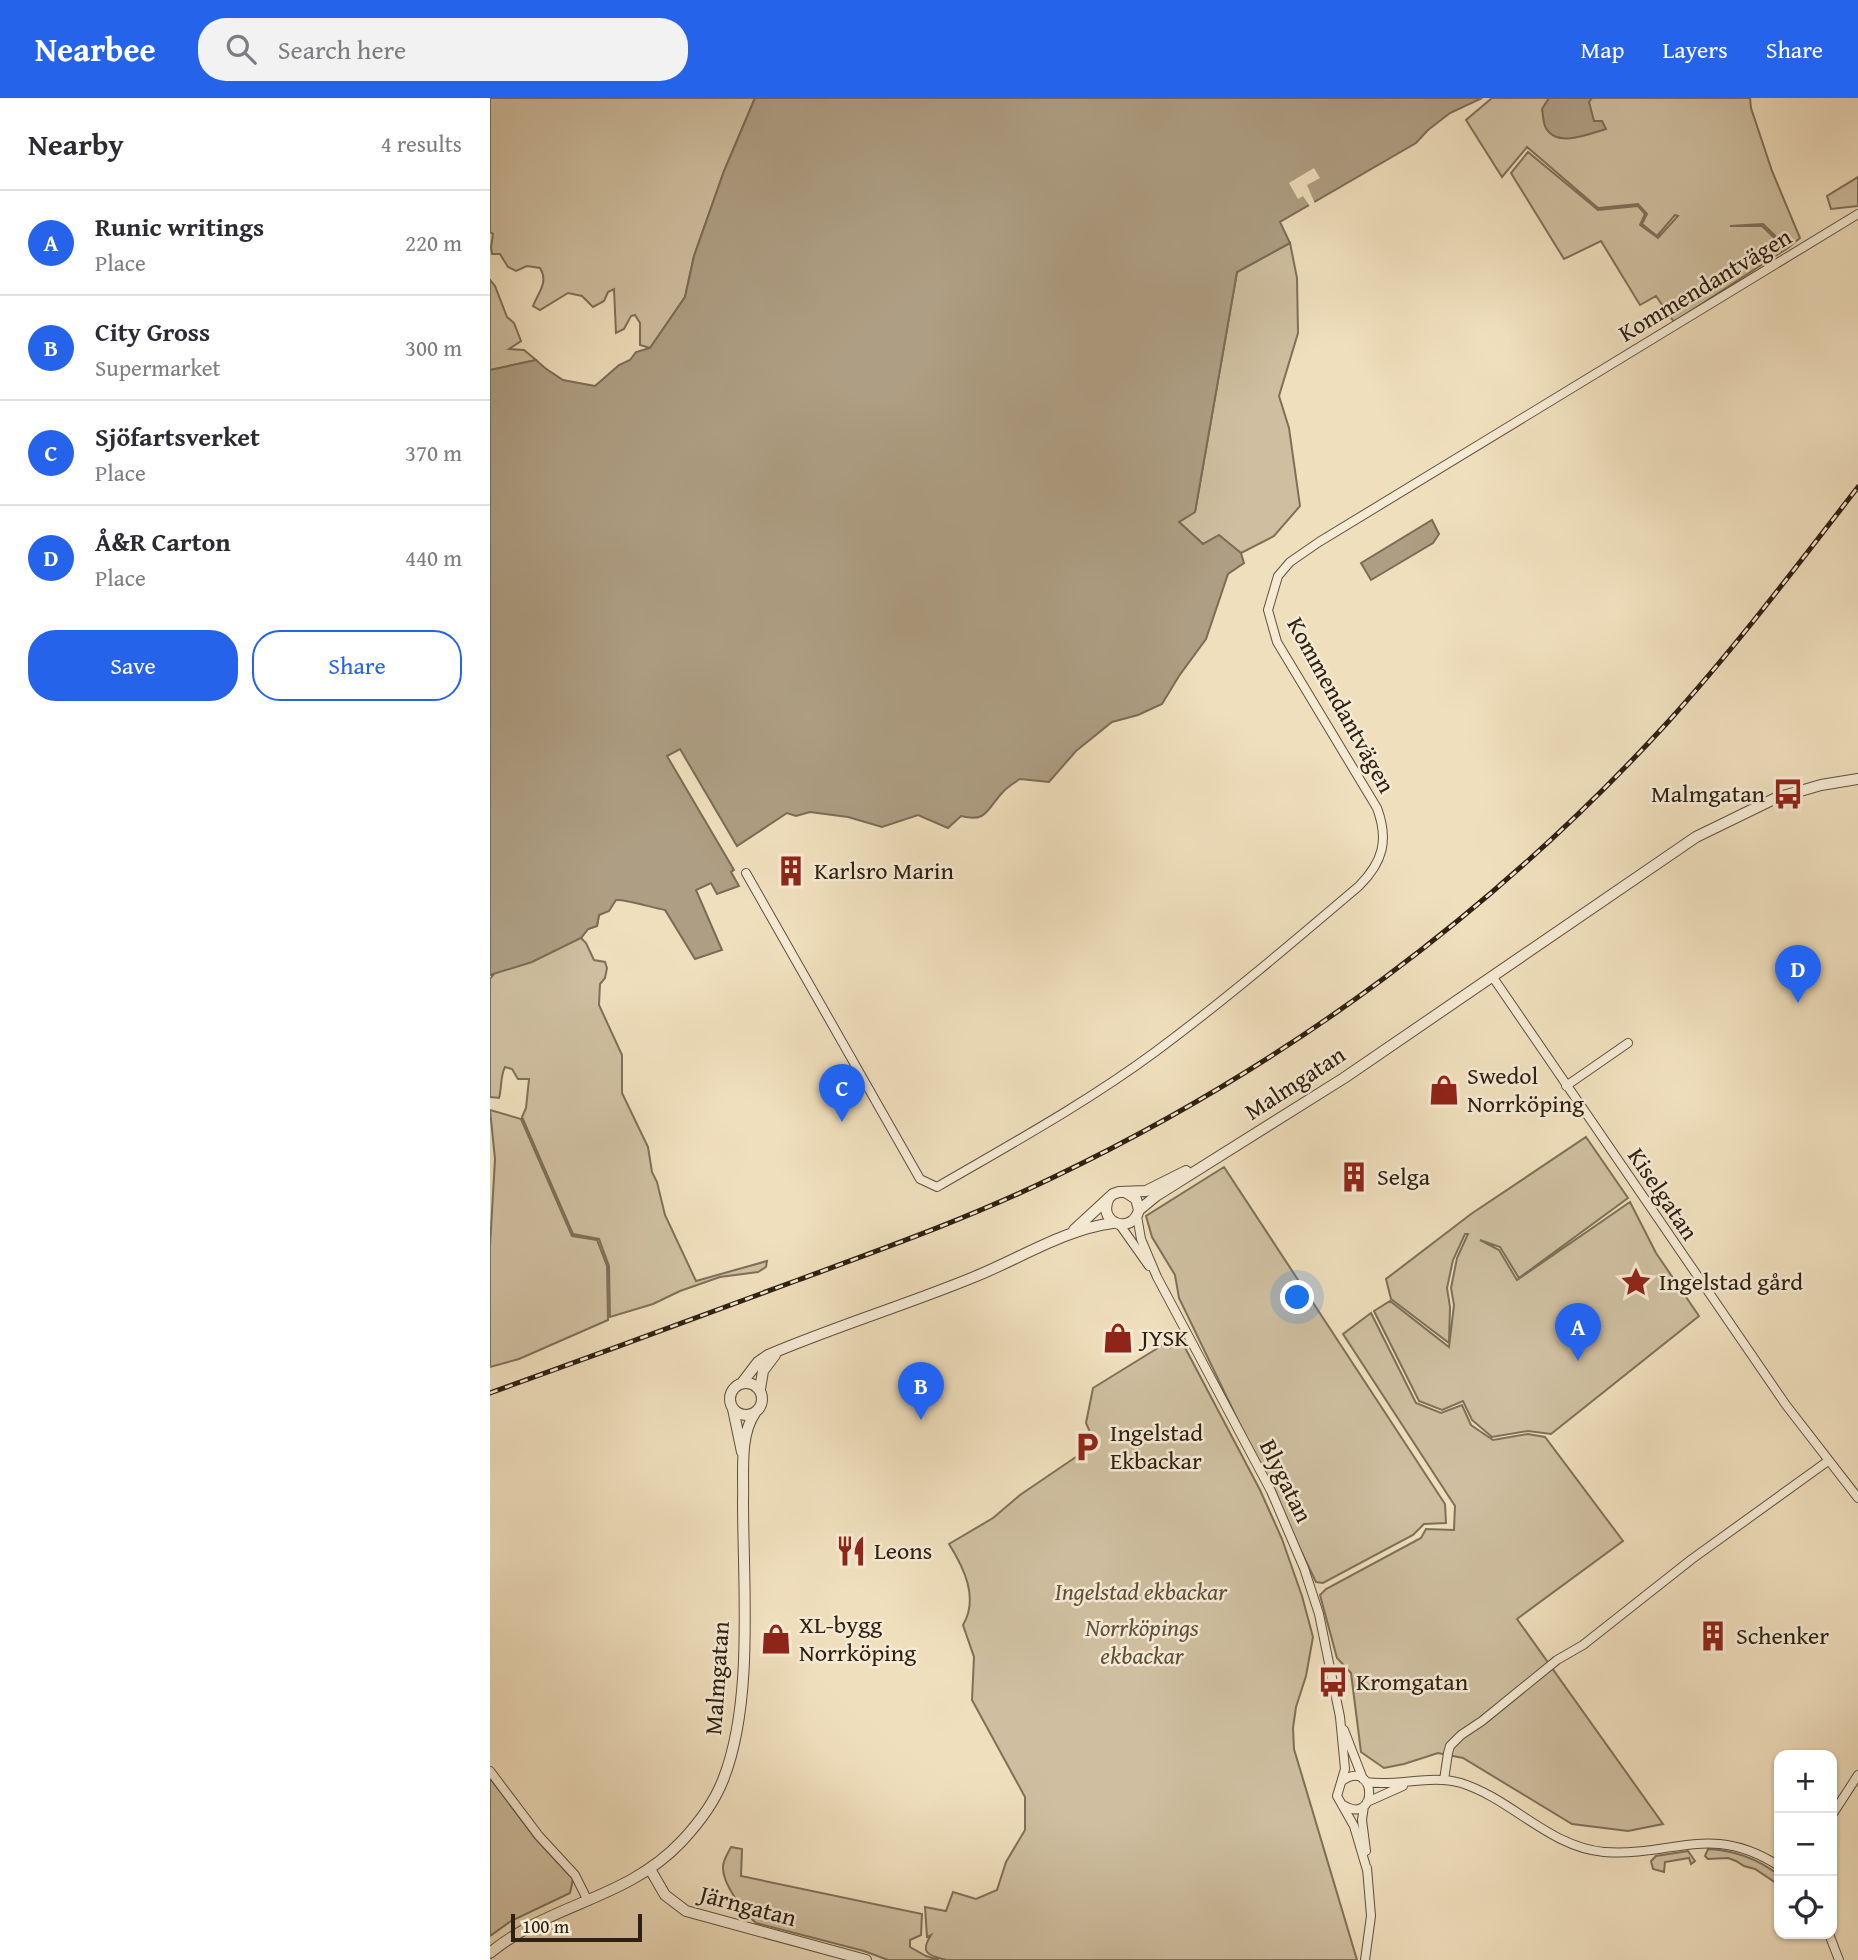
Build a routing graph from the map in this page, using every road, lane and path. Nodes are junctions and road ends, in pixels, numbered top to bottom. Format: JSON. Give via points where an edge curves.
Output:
{"nodes":[{"id":1,"x":1858,"y":214,"type":"edge"},
{"id":2,"x":1858,"y":779,"type":"edge"},
{"id":3,"x":746,"y":873,"type":"dead end"},
{"id":4,"x":1492,"y":976,"type":"junction"},
{"id":5,"x":1628,"y":1043,"type":"dead end"},
{"id":6,"x":1566,"y":1086,"type":"junction"},
{"id":7,"x":1223,"y":1154,"type":"junction"},
{"id":8,"x":1125,"y":1192,"type":"junction"},
{"id":9,"x":1108,"y":1199,"type":"junction"},
{"id":10,"x":1138,"y":1213,"type":"junction"},
{"id":11,"x":1117,"y":1224,"type":"junction"},
{"id":12,"x":1065,"y":1237,"type":"junction"},
{"id":13,"x":1157,"y":1277,"type":"junction"},
{"id":14,"x":784,"y":1348,"type":"junction"},
{"id":15,"x":742,"y":1383,"type":"junction"},
{"id":16,"x":760,"y":1389,"type":"junction"},
{"id":17,"x":733,"y":1409,"type":"junction"},
{"id":18,"x":755,"y":1413,"type":"junction"},
{"id":19,"x":1828,"y":1461,"type":"junction"},
{"id":20,"x":744,"y":1462,"type":"junction"},
{"id":21,"x":1858,"y":1498,"type":"edge"},
{"id":22,"x":1340,"y":1717,"type":"junction"},
{"id":23,"x":490,"y":1771,"type":"edge"},
{"id":24,"x":1858,"y":1775,"type":"edge"},
{"id":25,"x":1444,"y":1780,"type":"junction"},
{"id":26,"x":1342,"y":1781,"type":"junction"},
{"id":27,"x":1365,"y":1781,"type":"junction"},
{"id":28,"x":1412,"y":1782,"type":"junction"},
{"id":29,"x":1365,"y":1804,"type":"junction"},
{"id":30,"x":1343,"y":1805,"type":"junction"},
{"id":31,"x":1833,"y":1813,"type":"edge"},
{"id":32,"x":1774,"y":1863,"type":"edge"},
{"id":33,"x":650,"y":1869,"type":"junction"},
{"id":34,"x":1367,"y":1870,"type":"junction"},
{"id":35,"x":588,"y":1901,"type":"junction"},
{"id":36,"x":1831,"y":1939,"type":"edge"},
{"id":37,"x":490,"y":1953,"type":"edge"},
{"id":38,"x":866,"y":1960,"type":"edge"},
{"id":39,"x":1364,"y":1960,"type":"edge"},
{"id":40,"x":1839,"y":1960,"type":"edge"}],
"edges":[{"from":1,"to":3,"type":"street","name":"Kommendantvägen","via":[[1290,562],[1278,576],[1268,610],[1277,642],[1377,808],[1384,832],[1374,871],[1154,1052],[1079,1104],[937,1187],[920,1179]]},
{"from":2,"to":4,"type":"street","name":"Malmgatan","via":[[1782,796],[1696,836]]},
{"from":4,"to":6,"type":"street","name":"Kiselgatan"},
{"from":4,"to":7,"type":"street","name":"Malmgatan"},
{"from":5,"to":6,"type":"street"},
{"from":6,"to":19,"type":"street","name":"Kiselgatan"},
{"from":7,"to":8,"type":"street","name":"Malmgatan","via":[[1146,1191]]},
{"from":7,"to":10,"type":"street","name":"Malmgatan","via":[[1156,1196]]},
{"from":8,"to":9,"type":"street"},
{"from":8,"to":10,"type":"street","via":[[1136,1199]]},
{"from":9,"to":11,"type":"street","via":[[1106,1212]]},
{"from":9,"to":12,"type":"street"},
{"from":10,"to":11,"type":"street","via":[[1128,1225]]},
{"from":10,"to":13,"type":"street","name":"Blygatan","via":[[1141,1240]]},
{"from":11,"to":12,"type":"street"},
{"from":11,"to":13,"type":"street","name":"Blygatan"},
{"from":12,"to":14,"type":"street","via":[[921,1298]]},
{"from":13,"to":22,"type":"street","name":"Blygatan","via":[[1288,1527],[1319,1614]]},
{"from":14,"to":15,"type":"street","via":[[758,1362]]},
{"from":14,"to":16,"type":"street","via":[[763,1371]]},
{"from":15,"to":16,"type":"street"},
{"from":15,"to":17,"type":"street","via":[[730,1394]]},
{"from":16,"to":18,"type":"street","via":[[762,1402]]},
{"from":17,"to":18,"type":"street","via":[[744,1415]]},
{"from":17,"to":20,"type":"street","name":"Malmgatan"},
{"from":18,"to":20,"type":"street","name":"Malmgatan"},
{"from":19,"to":21,"type":"street","name":"Kiselgatan"},
{"from":19,"to":25,"type":"street","via":[[1461,1735],[1450,1746]]},
{"from":20,"to":33,"type":"street","name":"Malmgatan","via":[[743,1661],[735,1739],[712,1802],[682,1841]]},
{"from":22,"to":26,"type":"street","name":"Blygatan"},
{"from":22,"to":27,"type":"street","name":"Blygatan"},
{"from":23,"to":35,"type":"street","via":[[575,1875]]},
{"from":24,"to":31,"type":"street"},
{"from":25,"to":28,"type":"street"},
{"from":25,"to":32,"type":"street","via":[[1473,1788],[1558,1838],[1591,1850],[1618,1852],[1718,1842],[1748,1849]]},
{"from":26,"to":27,"type":"street","via":[[1354,1776]]},
{"from":26,"to":30,"type":"street","via":[[1337,1790]]},
{"from":27,"to":28,"type":"street"},
{"from":27,"to":29,"type":"street","via":[[1370,1792]]},
{"from":28,"to":29,"type":"street"},
{"from":29,"to":30,"type":"street","via":[[1353,1809]]},
{"from":29,"to":34,"type":"street","via":[[1362,1821]]},
{"from":30,"to":34,"type":"street"},
{"from":33,"to":35,"type":"street"},
{"from":33,"to":38,"type":"street","name":"Järngatan","via":[[665,1895],[686,1911]]},
{"from":34,"to":39,"type":"street","via":[[1371,1916]]},
{"from":35,"to":37,"type":"street","via":[[532,1924]]},
{"from":36,"to":40,"type":"street"}]}
